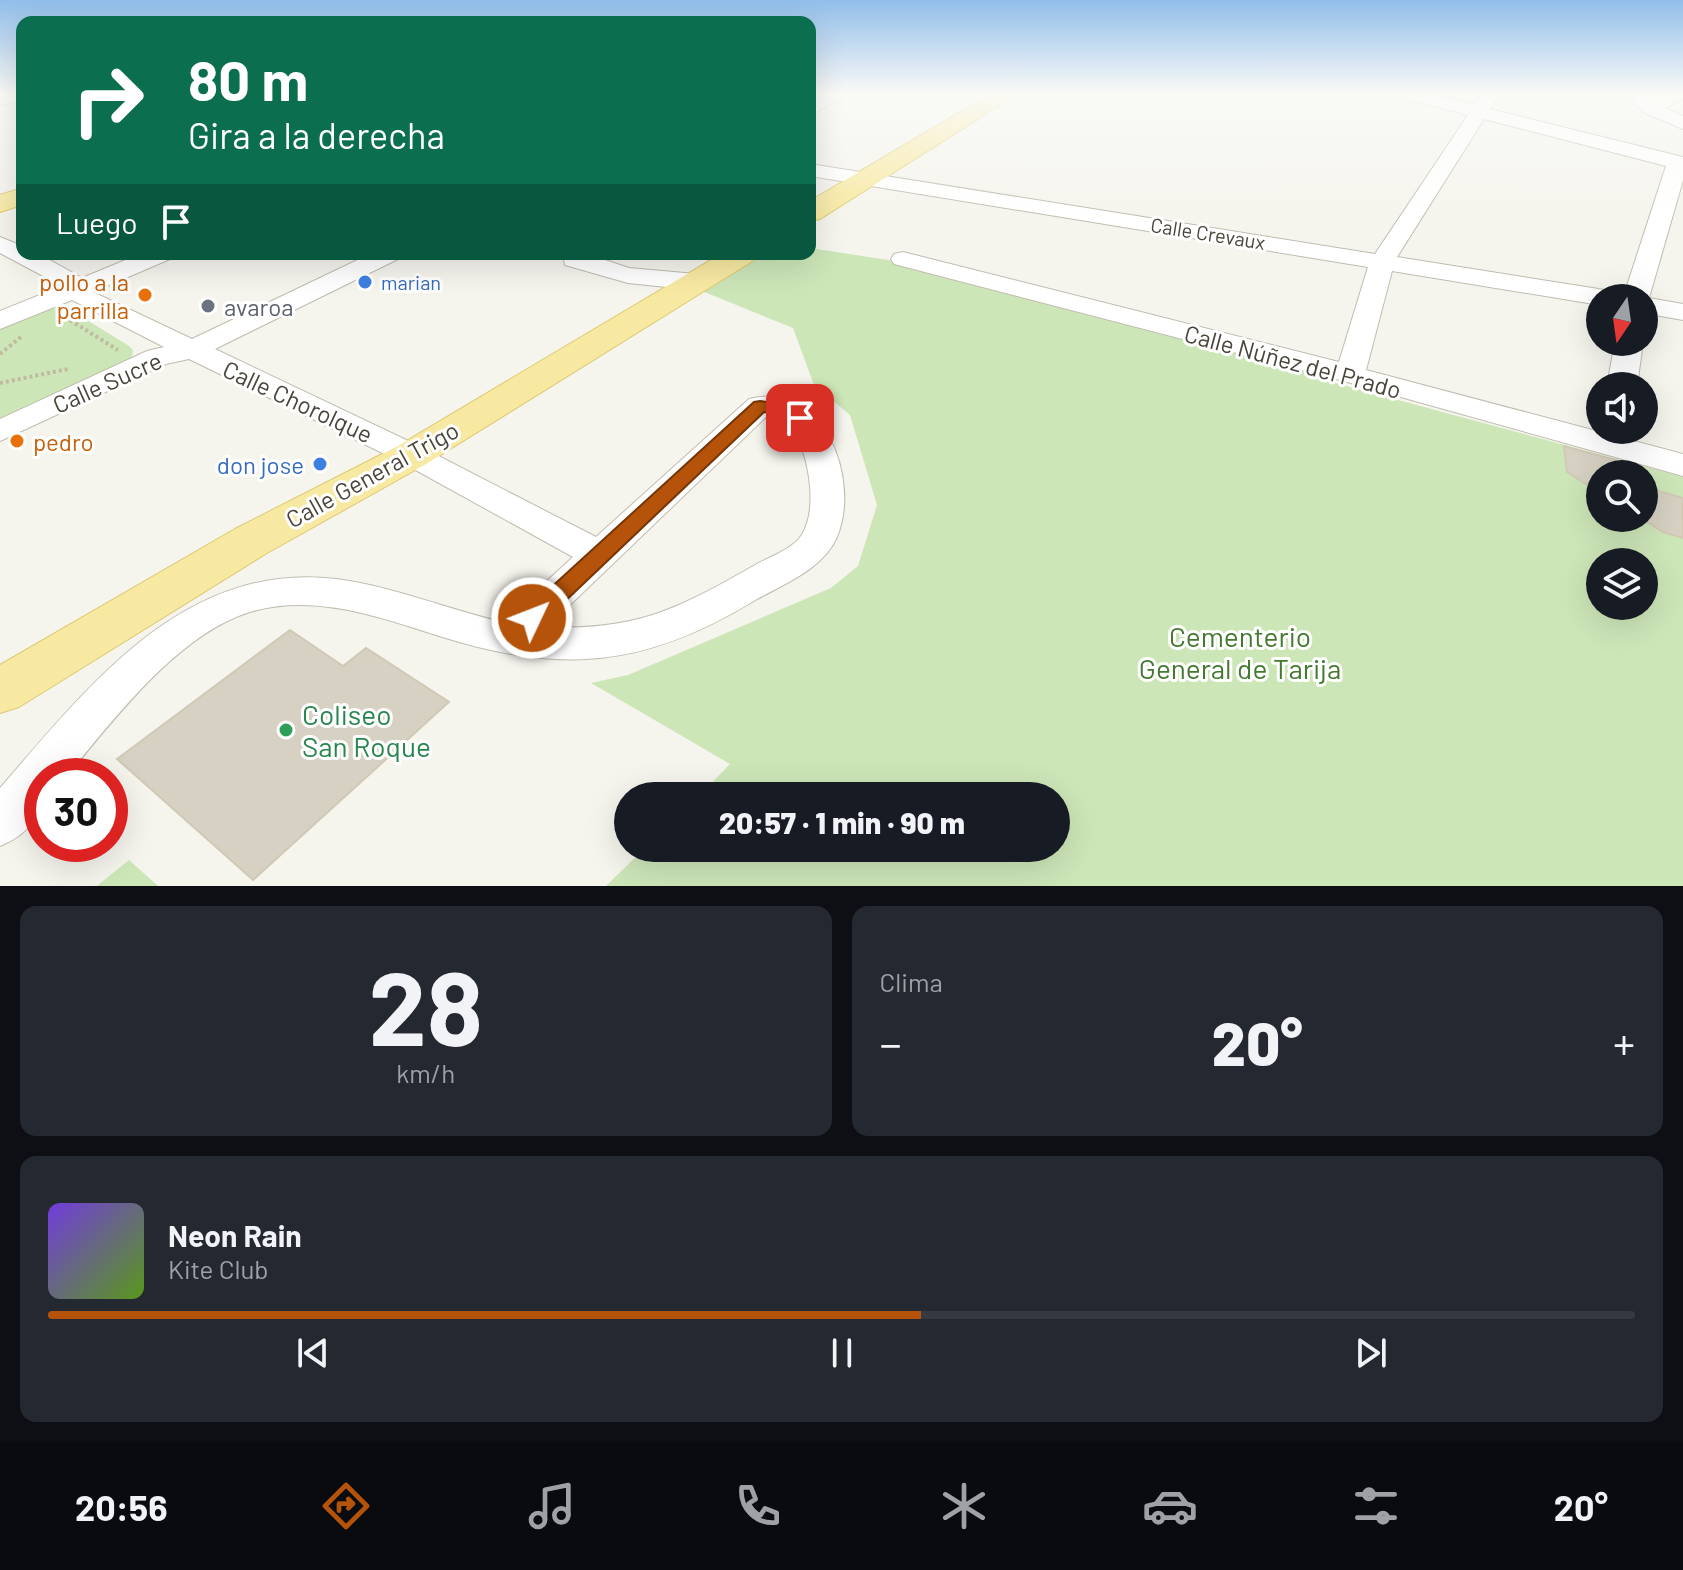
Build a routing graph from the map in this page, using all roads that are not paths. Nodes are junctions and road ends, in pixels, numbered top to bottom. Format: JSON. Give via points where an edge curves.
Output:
{"nodes":[{"id":1,"x":940,"y":134,"type":"edge"},
{"id":2,"x":1463,"y":134,"type":"edge"},
{"id":3,"x":1588,"y":134,"type":"edge"},
{"id":4,"x":1680,"y":163,"type":"edge"},
{"id":5,"x":816,"y":171,"type":"edge"},
{"id":6,"x":866,"y":179,"type":"junction"},
{"id":7,"x":816,"y":209,"type":"edge"},
{"id":8,"x":903,"y":259,"type":"dead end"},
{"id":9,"x":32,"y":260,"type":"edge"},
{"id":10,"x":147,"y":260,"type":"edge"},
{"id":11,"x":377,"y":260,"type":"edge"},
{"id":12,"x":574,"y":260,"type":"edge"},
{"id":13,"x":733,"y":260,"type":"edge"},
{"id":14,"x":1382,"y":261,"type":"junction"},
{"id":15,"x":696,"y":282,"type":"junction"},
{"id":16,"x":1641,"y":284,"type":"edge"},
{"id":17,"x":77,"y":289,"type":"junction"},
{"id":18,"x":1586,"y":295,"type":"edge"},
{"id":19,"x":1658,"y":308,"type":"edge"},
{"id":20,"x":1683,"y":312,"type":"edge"},
{"id":21,"x":0,"y":321,"type":"edge"},
{"id":22,"x":191,"y":350,"type":"junction"},
{"id":23,"x":1350,"y":374,"type":"junction"},
{"id":24,"x":0,"y":431,"type":"edge"},
{"id":25,"x":1586,"y":431,"type":"edge"},
{"id":26,"x":1630,"y":444,"type":"edge"},
{"id":27,"x":412,"y":455,"type":"junction"},
{"id":28,"x":1683,"y":465,"type":"edge"},
{"id":29,"x":599,"y":555,"type":"junction"},
{"id":30,"x":509,"y":639,"type":"junction"},
{"id":31,"x":0,"y":691,"type":"edge"},
{"id":32,"x":0,"y":823,"type":"edge"}],
"edges":[{"from":1,"to":6,"type":"main road"},
{"from":2,"to":14,"type":"street"},
{"from":3,"to":4,"type":"street"},
{"from":4,"to":16,"type":"street"},
{"from":5,"to":6,"type":"street","name":"Calle Crevaux"},
{"from":6,"to":7,"type":"main road"},
{"from":6,"to":14,"type":"street","name":"Calle Crevaux"},
{"from":8,"to":23,"type":"street","name":"Calle Núñez del Prado"},
{"from":9,"to":17,"type":"street","name":"Calle Chorolque","via":[[71,280]]},
{"from":10,"to":17,"type":"street"},
{"from":11,"to":22,"type":"street","name":"Calle Sucre"},
{"from":12,"to":15,"type":"street","via":[[603,270]]},
{"from":13,"to":15,"type":"main road","name":"Calle General Trigo"},
{"from":14,"to":18,"type":"street","name":"Calle Crevaux"},
{"from":14,"to":23,"type":"street"},
{"from":15,"to":27,"type":"main road","name":"Calle General Trigo"},
{"from":17,"to":21,"type":"street"},
{"from":17,"to":22,"type":"street","name":"Calle Chorolque","via":[[83,297]]},
{"from":19,"to":20,"type":"street"},
{"from":22,"to":24,"type":"street","name":"Calle Sucre","via":[[157,357]]},
{"from":22,"to":27,"type":"street","name":"Calle Chorolque"},
{"from":23,"to":25,"type":"street","name":"Calle Núñez del Prado"},
{"from":26,"to":28,"type":"street","name":"Calle Núñez del Prado"},
{"from":27,"to":29,"type":"street","name":"Calle Chorolque"},
{"from":27,"to":31,"type":"main road","name":"Calle General Trigo","via":[[251,541]]},
{"from":29,"to":30,"type":"street"},
{"from":29,"to":30,"type":"street","via":[[760,406],[800,418],[821,454],[826,508],[822,534],[807,552],[722,602],[655,632],[606,643]]},
{"from":30,"to":32,"type":"street","via":[[348,595],[294,588],[236,601],[183,631],[101,703]]}]}
